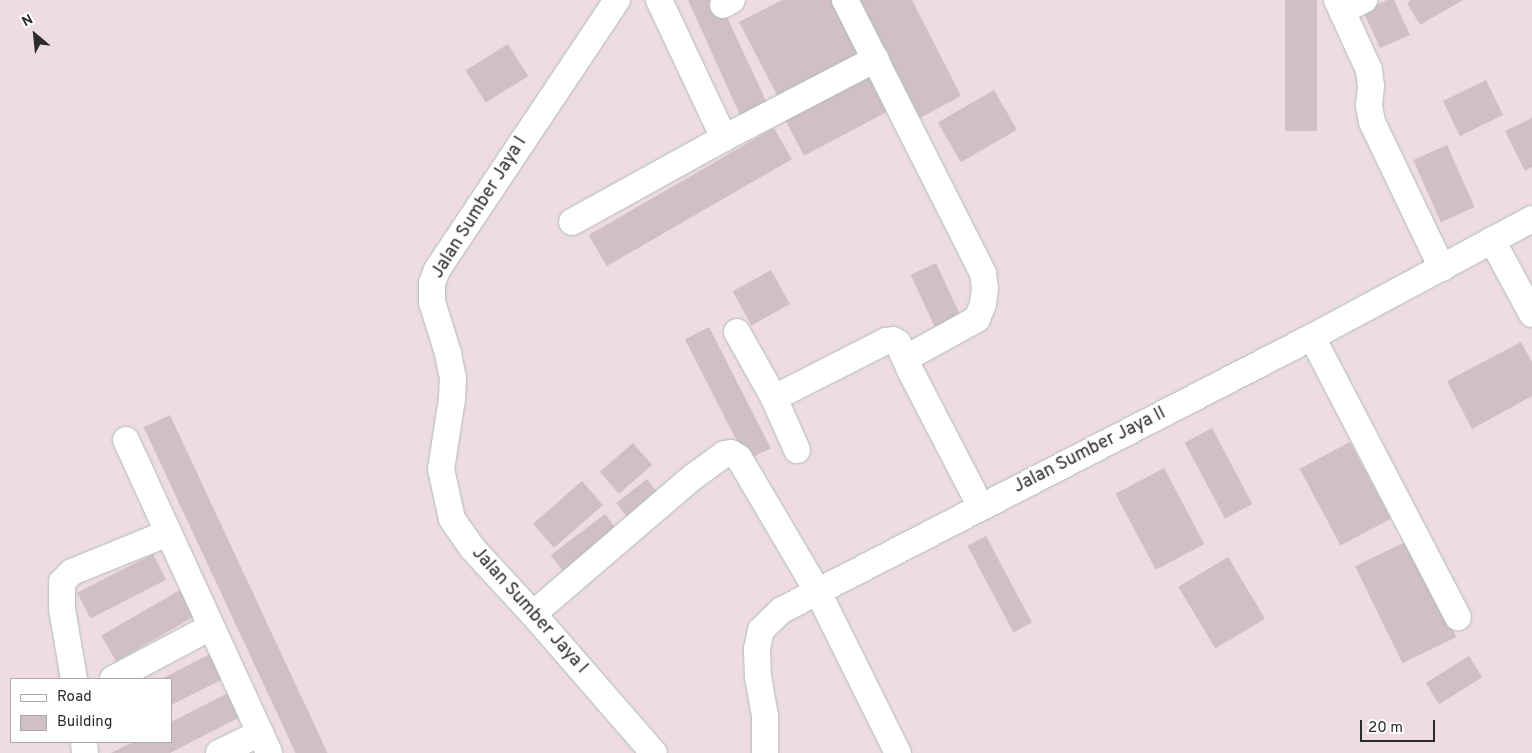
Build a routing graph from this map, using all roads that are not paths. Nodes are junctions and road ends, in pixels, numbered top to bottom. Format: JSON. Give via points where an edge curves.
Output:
{"nodes":[{"id":1,"x":617,"y":0,"type":"edge"},
{"id":2,"x":659,"y":0,"type":"edge"},
{"id":3,"x":845,"y":0,"type":"edge"},
{"id":4,"x":1348,"y":4,"type":"edge"},
{"id":5,"x":876,"y":59,"type":"junction"},
{"id":6,"x":724,"y":138,"type":"junction"},
{"id":7,"x":1532,"y":219,"type":"edge"},
{"id":8,"x":572,"y":222,"type":"dead end"},
{"id":9,"x":1492,"y":240,"type":"junction"},
{"id":10,"x":1442,"y":268,"type":"junction"},
{"id":11,"x":1532,"y":314,"type":"edge"},
{"id":12,"x":737,"y":332,"type":"dead end"},
{"id":13,"x":1312,"y":337,"type":"junction"},
{"id":14,"x":906,"y":358,"type":"junction"},
{"id":15,"x":774,"y":398,"type":"junction"},
{"id":16,"x":126,"y":440,"type":"dead end"},
{"id":17,"x":797,"y":450,"type":"dead end"},
{"id":18,"x":981,"y":507,"type":"junction"},
{"id":19,"x":168,"y":533,"type":"junction"},
{"id":20,"x":818,"y":592,"type":"junction"},
{"id":21,"x":533,"y":614,"type":"junction"},
{"id":22,"x":1458,"y":617,"type":"dead end"},
{"id":23,"x":212,"y":627,"type":"junction"},
{"id":24,"x":74,"y":678,"type":"edge"},
{"id":25,"x":115,"y":678,"type":"edge"},
{"id":26,"x":265,"y":743,"type":"edge"},
{"id":27,"x":219,"y":753,"type":"edge"},
{"id":28,"x":654,"y":753,"type":"edge"},
{"id":29,"x":764,"y":753,"type":"edge"},
{"id":30,"x":898,"y":753,"type":"edge"}],
"edges":[{"from":1,"to":21,"type":"street","name":"Jalan Sumber Jaya I","via":[[437,270],[432,283],[432,302],[453,378],[441,468],[452,519],[472,548]]},
{"from":2,"to":6,"type":"street"},
{"from":3,"to":5,"type":"street"},
{"from":4,"to":10,"type":"street","via":[[1369,70],[1372,122]]},
{"from":5,"to":6,"type":"street"},
{"from":5,"to":14,"type":"street","via":[[984,273],[983,304],[977,319]]},
{"from":6,"to":8,"type":"street"},
{"from":7,"to":9,"type":"street","name":"Jalan Sumber Jaya II"},
{"from":9,"to":10,"type":"street","name":"Jalan Sumber Jaya II"},
{"from":9,"to":11,"type":"street"},
{"from":10,"to":13,"type":"street","name":"Jalan Sumber Jaya II"},
{"from":12,"to":15,"type":"street"},
{"from":13,"to":18,"type":"street","name":"Jalan Sumber Jaya II"},
{"from":13,"to":22,"type":"street"},
{"from":14,"to":15,"type":"street","via":[[898,343],[886,340]]},
{"from":14,"to":18,"type":"street"},
{"from":15,"to":17,"type":"street"},
{"from":16,"to":19,"type":"street"},
{"from":18,"to":20,"type":"street","name":"Jalan Sumber Jaya II"},
{"from":19,"to":23,"type":"street"},
{"from":19,"to":24,"type":"street","via":[[72,572],[62,582],[62,609]]},
{"from":20,"to":21,"type":"street","via":[[739,458],[731,453],[693,477]]},
{"from":20,"to":29,"type":"street","name":"Jalan Sumber Jaya II","via":[[782,610],[761,630],[757,649],[765,716]]},
{"from":20,"to":30,"type":"street"},
{"from":21,"to":28,"type":"street","name":"Jalan Sumber Jaya I"},
{"from":23,"to":25,"type":"street"},
{"from":23,"to":26,"type":"street"},
{"from":26,"to":27,"type":"street"}]}
